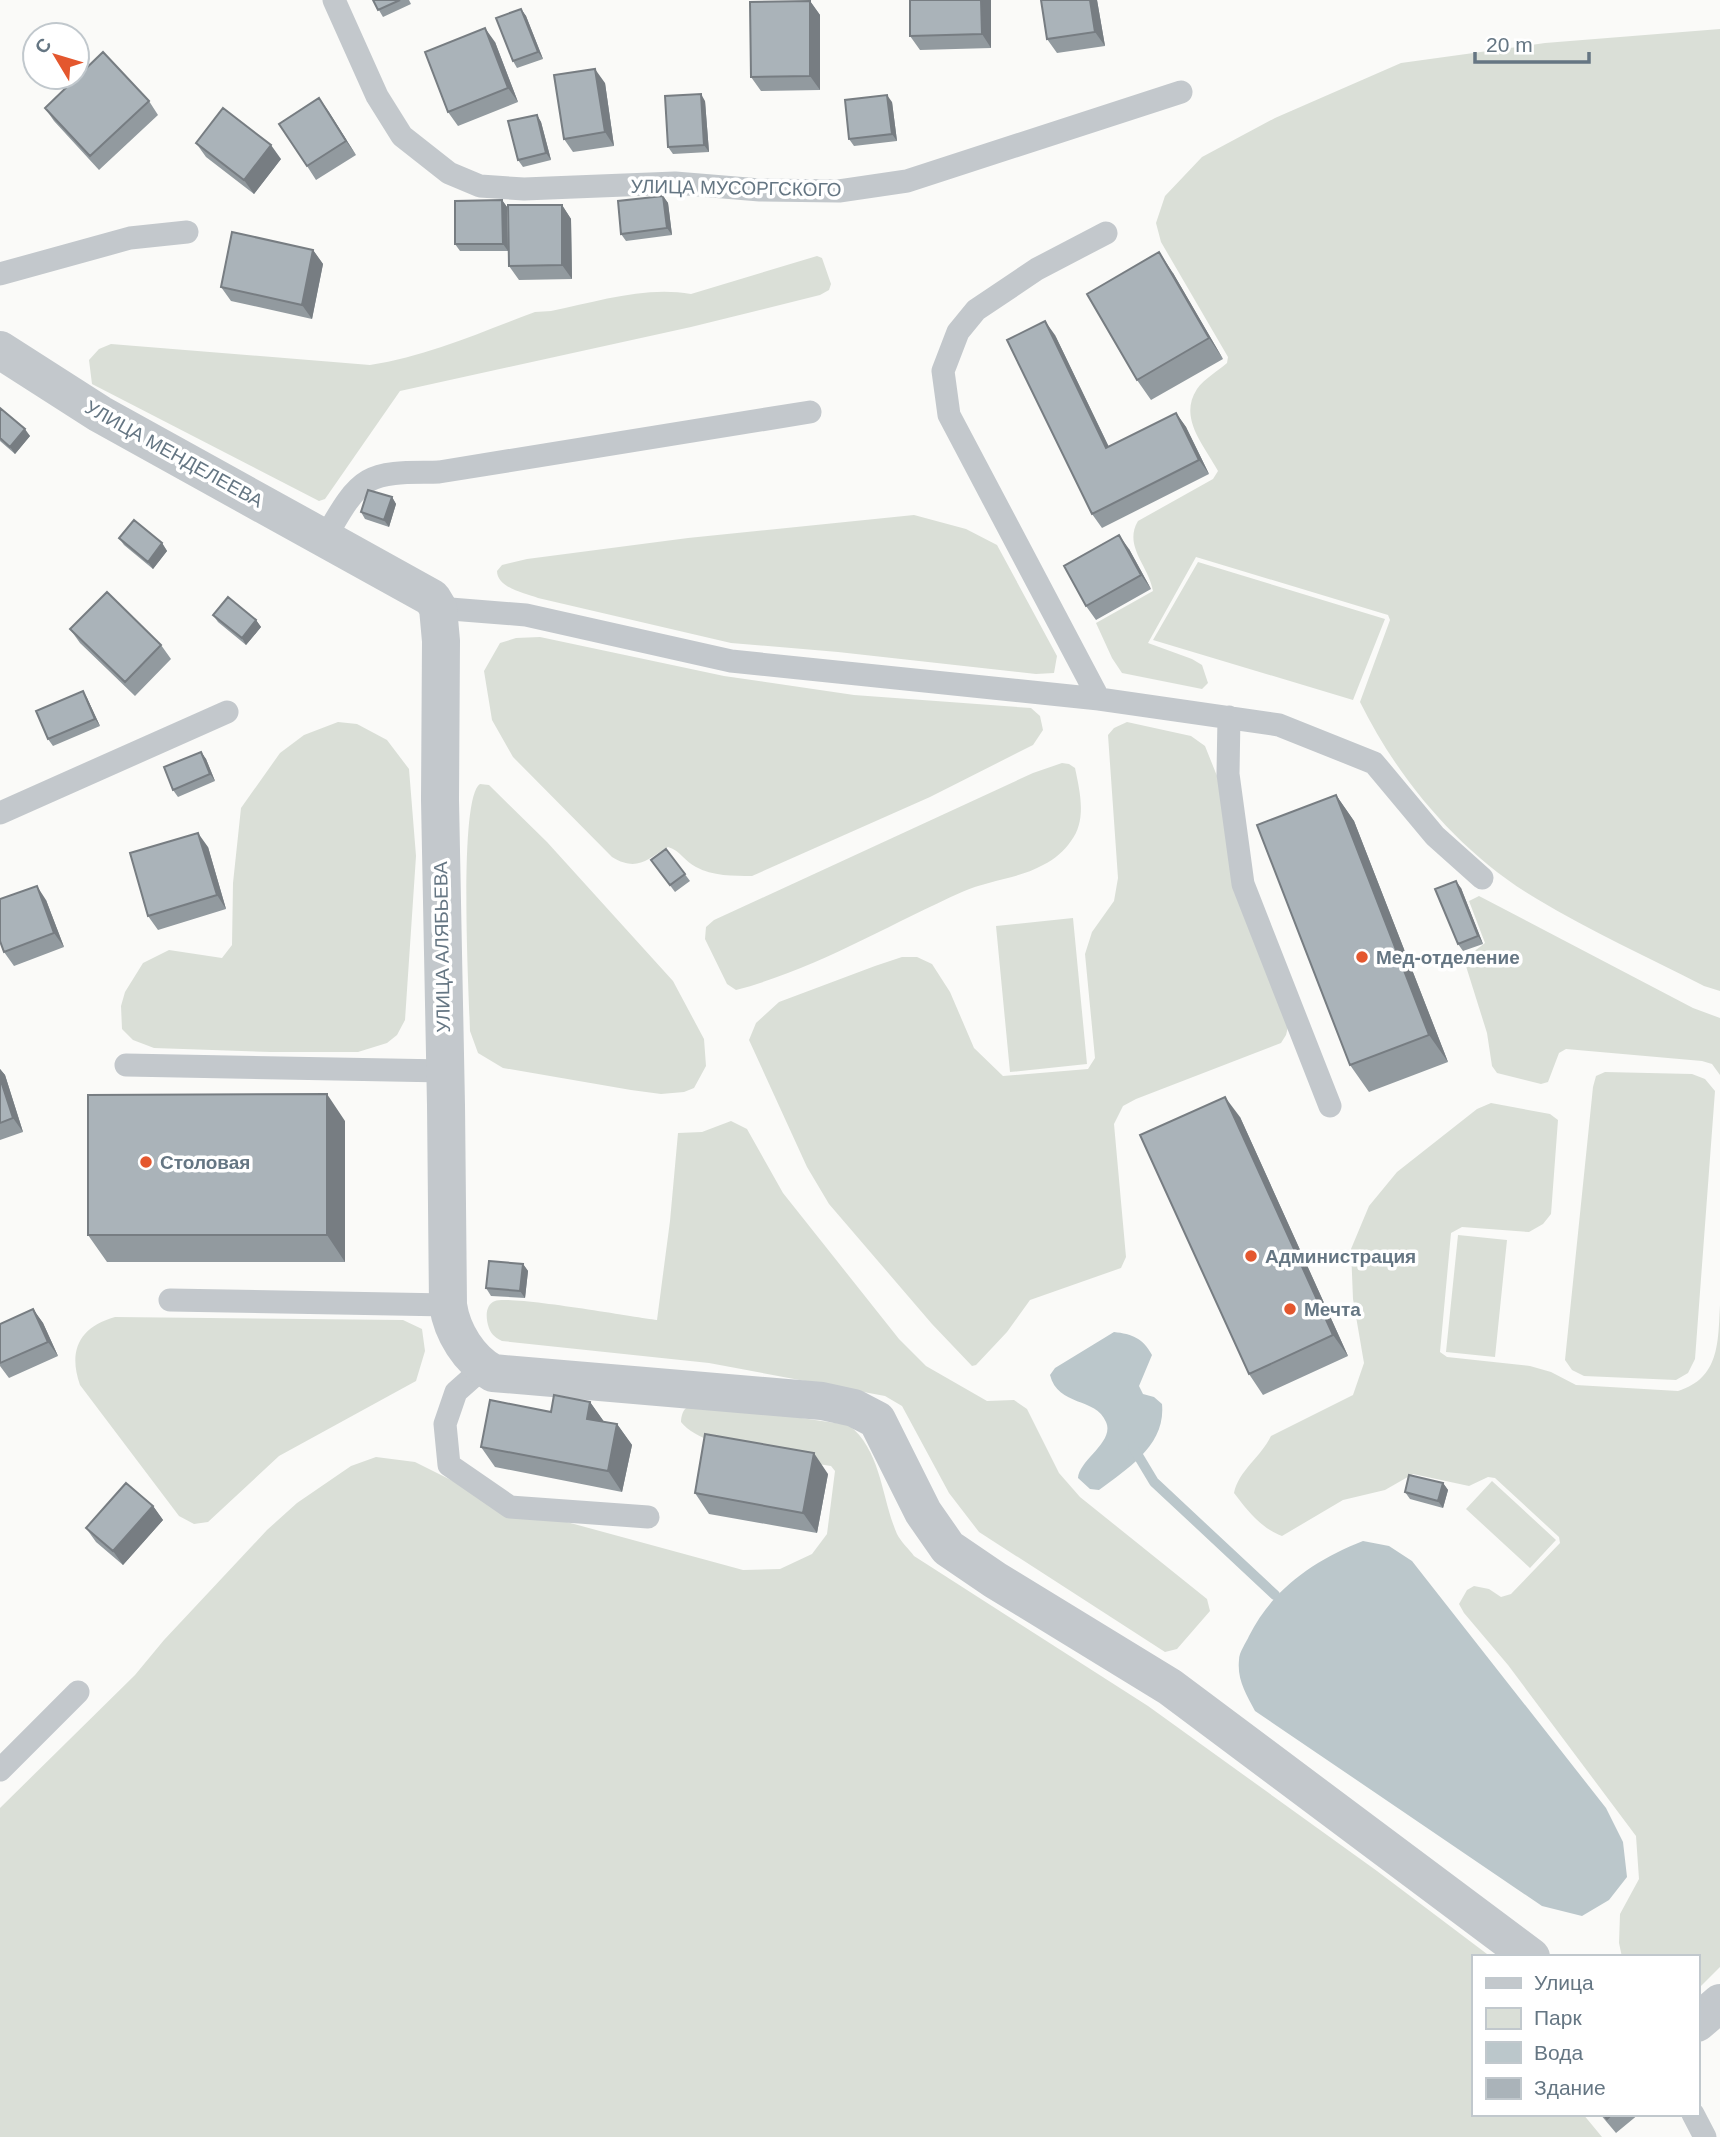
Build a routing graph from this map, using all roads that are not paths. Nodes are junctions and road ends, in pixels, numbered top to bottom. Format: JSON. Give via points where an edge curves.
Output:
{"nodes":[{"id":1,"x":334,"y":0,"type":"edge"},
{"id":2,"x":1181,"y":92,"type":"dead end"},
{"id":3,"x":187,"y":232,"type":"dead end"},
{"id":4,"x":1106,"y":233,"type":"dead end"},
{"id":5,"x":0,"y":274,"type":"edge"},
{"id":6,"x":0,"y":350,"type":"edge"},
{"id":7,"x":810,"y":412,"type":"dead end"},
{"id":8,"x":338,"y":546,"type":"junction"},
{"id":9,"x":438,"y":608,"type":"junction"},
{"id":10,"x":1099,"y":699,"type":"junction"},
{"id":11,"x":227,"y":712,"type":"dead end"},
{"id":12,"x":1229,"y":717,"type":"junction"},
{"id":13,"x":0,"y":813,"type":"edge"},
{"id":14,"x":1482,"y":878,"type":"dead end"},
{"id":15,"x":126,"y":1065,"type":"dead end"},
{"id":16,"x":445,"y":1071,"type":"junction"},
{"id":17,"x":1330,"y":1106,"type":"dead end"},
{"id":18,"x":170,"y":1300,"type":"dead end"},
{"id":19,"x":448,"y":1305,"type":"junction"},
{"id":20,"x":488,"y":1370,"type":"junction"},
{"id":21,"x":648,"y":1517,"type":"dead end"},
{"id":22,"x":78,"y":1692,"type":"dead end"},
{"id":23,"x":0,"y":1770,"type":"edge"},
{"id":24,"x":1528,"y":1955,"type":"edge"},
{"id":25,"x":1720,"y":2003,"type":"edge"},
{"id":26,"x":1699,"y":2021,"type":"edge"},
{"id":27,"x":1694,"y":2116,"type":"edge"},
{"id":28,"x":1705,"y":2137,"type":"edge"}],
"edges":[{"from":1,"to":2,"type":"lane","name":"УЛИЦА МУСОРГСКОГО","via":[[377,96],[402,136],[449,173],[480,186],[524,189],[675,183],[839,191],[907,181]]},
{"from":3,"to":5,"type":"lane","via":[[130,238]]},
{"from":4,"to":10,"type":"lane","via":[[1037,269],[976,310],[958,332],[943,371],[949,415]]},
{"from":6,"to":8,"type":"street","name":"УЛИЦА МЕНДЕЛЕЕВА","via":[[100,414]]},
{"from":7,"to":8,"type":"lane","via":[[439,472],[383,476],[367,481],[354,494]]},
{"from":8,"to":9,"type":"street","via":[[432,598]]},
{"from":9,"to":10,"type":"lane","via":[[526,615],[731,661]]},
{"from":9,"to":16,"type":"street","name":"УЛИЦА АЛЯБЬЕВА"},
{"from":10,"to":12,"type":"lane"},
{"from":11,"to":13,"type":"lane"},
{"from":12,"to":14,"type":"lane","via":[[1279,724],[1374,763],[1435,836]]},
{"from":12,"to":17,"type":"lane","via":[[1228,774],[1243,884]]},
{"from":15,"to":16,"type":"lane"},
{"from":16,"to":19,"type":"street","name":"УЛИЦА АЛЯБЬЕВА"},
{"from":18,"to":19,"type":"lane"},
{"from":19,"to":20,"type":"street","name":"УЛИЦА АЛЯБЬЕВА","via":[[458,1335]]},
{"from":20,"to":21,"type":"lane","via":[[456,1392],[445,1424],[449,1465],[510,1507]]},
{"from":20,"to":24,"type":"street","via":[[822,1401],[853,1408],[877,1420],[923,1512],[948,1548],[1170,1687]]},
{"from":22,"to":23,"type":"lane"},
{"from":25,"to":26,"type":"street"},
{"from":27,"to":28,"type":"lane"}]}
